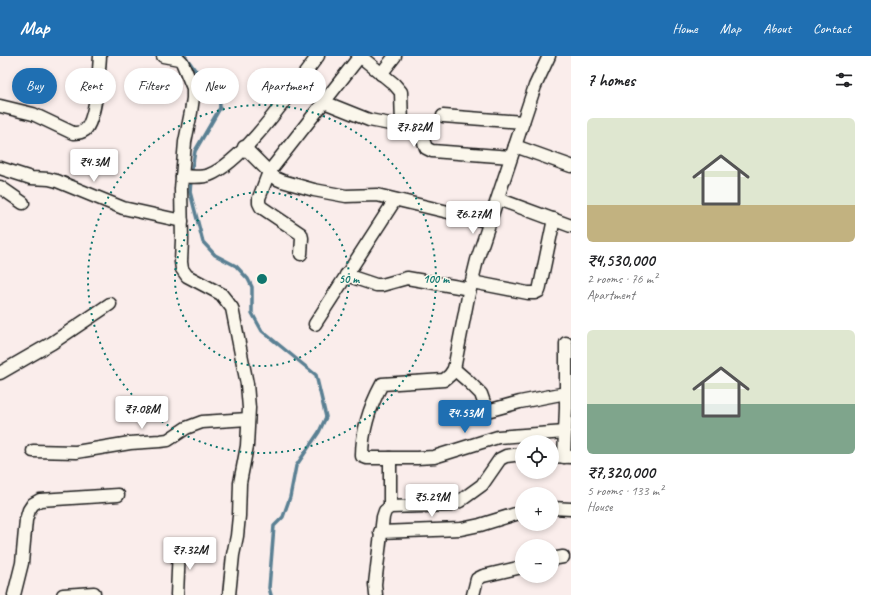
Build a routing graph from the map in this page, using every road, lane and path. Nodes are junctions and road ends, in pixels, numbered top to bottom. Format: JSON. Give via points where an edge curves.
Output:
{"nodes":[{"id":1,"x":100,"y":56,"type":"edge"},
{"id":2,"x":163,"y":56,"type":"edge"},
{"id":3,"x":318,"y":56,"type":"edge"},
{"id":4,"x":360,"y":56,"type":"edge"},
{"id":5,"x":396,"y":56,"type":"edge"},
{"id":6,"x":549,"y":56,"type":"edge"},
{"id":7,"x":381,"y":74,"type":"junction"},
{"id":8,"x":326,"y":99,"type":"edge"},
{"id":9,"x":326,"y":103,"type":"edge"},
{"id":10,"x":322,"y":104,"type":"edge"},
{"id":11,"x":0,"y":106,"type":"edge"},
{"id":12,"x":443,"y":116,"type":"dead end"},
{"id":13,"x":523,"y":122,"type":"junction"},
{"id":14,"x":402,"y":126,"type":"junction"},
{"id":15,"x":244,"y":147,"type":"junction"},
{"id":16,"x":513,"y":151,"type":"junction"},
{"id":17,"x":571,"y":166,"type":"edge"},
{"id":18,"x":0,"y":168,"type":"edge"},
{"id":19,"x":269,"y":172,"type":"junction"},
{"id":20,"x":185,"y":177,"type":"junction"},
{"id":21,"x":0,"y":187,"type":"edge"},
{"id":22,"x":498,"y":199,"type":"junction"},
{"id":23,"x":395,"y":200,"type":"junction"},
{"id":24,"x":23,"y":203,"type":"dead end"},
{"id":25,"x":554,"y":219,"type":"junction"},
{"id":26,"x":182,"y":221,"type":"junction"},
{"id":27,"x":490,"y":222,"type":"junction"},
{"id":28,"x":571,"y":226,"type":"edge"},
{"id":29,"x":301,"y":254,"type":"dead end"},
{"id":30,"x":346,"y":276,"type":"junction"},
{"id":31,"x":471,"y":285,"type":"junction"},
{"id":32,"x":110,"y":304,"type":"dead end"},
{"id":33,"x":315,"y":324,"type":"dead end"},
{"id":34,"x":566,"y":344,"type":"dead end"},
{"id":35,"x":454,"y":370,"type":"junction"},
{"id":36,"x":0,"y":373,"type":"edge"},
{"id":37,"x":566,"y":393,"type":"junction"},
{"id":38,"x":248,"y":419,"type":"junction"},
{"id":39,"x":565,"y":432,"type":"junction"},
{"id":40,"x":33,"y":451,"type":"dead end"},
{"id":41,"x":515,"y":455,"type":"edge"},
{"id":42,"x":568,"y":457,"type":"edge"},
{"id":43,"x":390,"y":458,"type":"junction"},
{"id":44,"x":118,"y":496,"type":"dead end"},
{"id":45,"x":390,"y":507,"type":"junction"},
{"id":46,"x":559,"y":508,"type":"edge"},
{"id":47,"x":571,"y":509,"type":"edge"},
{"id":48,"x":515,"y":514,"type":"edge"},
{"id":49,"x":380,"y":532,"type":"junction"},
{"id":50,"x":179,"y":548,"type":"dead end"},
{"id":51,"x":515,"y":568,"type":"edge"},
{"id":52,"x":94,"y":593,"type":"dead end"},
{"id":53,"x":14,"y":595,"type":"edge"},
{"id":54,"x":63,"y":595,"type":"edge"},
{"id":55,"x":178,"y":595,"type":"edge"},
{"id":56,"x":229,"y":595,"type":"edge"},
{"id":57,"x":376,"y":595,"type":"edge"},
{"id":58,"x":473,"y":595,"type":"edge"}],
"edges":[{"from":1,"to":11,"type":"street","via":[[93,112],[85,130],[80,133],[33,114]]},
{"from":2,"to":20,"type":"street","via":[[182,62],[193,88],[185,142]]},
{"from":3,"to":15,"type":"street"},
{"from":4,"to":7,"type":"street"},
{"from":4,"to":8,"type":"street"},
{"from":5,"to":7,"type":"street"},
{"from":6,"to":13,"type":"street","via":[[535,86]]},
{"from":7,"to":14,"type":"street","via":[[401,92]]},
{"from":9,"to":14,"type":"street","via":[[369,120]]},
{"from":10,"to":19,"type":"street"},
{"from":12,"to":13,"type":"street"},
{"from":13,"to":16,"type":"street"},
{"from":14,"to":16,"type":"street","via":[[420,131],[426,148],[432,151]]},
{"from":15,"to":19,"type":"street"},
{"from":15,"to":20,"type":"street","via":[[216,171],[203,177]]},
{"from":16,"to":17,"type":"street"},
{"from":16,"to":22,"type":"street"},
{"from":18,"to":26,"type":"street","via":[[31,178],[57,181],[123,208]]},
{"from":19,"to":23,"type":"street","via":[[282,181],[314,190],[346,196],[377,195]]},
{"from":19,"to":29,"type":"street","via":[[260,192],[259,203],[261,207],[301,234]]},
{"from":20,"to":26,"type":"street","via":[[181,189]]},
{"from":21,"to":24,"type":"street"},
{"from":22,"to":25,"type":"street"},
{"from":22,"to":27,"type":"street"},
{"from":23,"to":27,"type":"street"},
{"from":23,"to":30,"type":"street"},
{"from":25,"to":28,"type":"street"},
{"from":25,"to":31,"type":"street","via":[[539,290],[528,293]]},
{"from":26,"to":38,"type":"street","via":[[182,269],[187,276],[221,294],[232,308],[247,384]]},
{"from":27,"to":31,"type":"street"},
{"from":30,"to":31,"type":"street","via":[[376,285],[407,278]]},
{"from":30,"to":33,"type":"street"},
{"from":31,"to":35,"type":"street"},
{"from":32,"to":36,"type":"street","via":[[52,344]]},
{"from":34,"to":37,"type":"street"},
{"from":35,"to":37,"type":"street","via":[[480,394],[487,411]]},
{"from":35,"to":43,"type":"street","via":[[444,380],[382,384],[366,423],[362,456]]},
{"from":37,"to":39,"type":"street"},
{"from":38,"to":40,"type":"street","via":[[202,422],[186,428],[168,440],[76,452]]},
{"from":38,"to":56,"type":"street"},
{"from":39,"to":42,"type":"street"},
{"from":39,"to":43,"type":"street","via":[[498,437],[434,457]]},
{"from":41,"to":45,"type":"street","via":[[500,459],[482,485],[451,505]]},
{"from":43,"to":45,"type":"street"},
{"from":44,"to":53,"type":"street","via":[[40,500],[33,504],[26,520],[22,563]]},
{"from":45,"to":49,"type":"street","via":[[382,517]]},
{"from":46,"to":47,"type":"street"},
{"from":48,"to":49,"type":"street","via":[[461,529]]},
{"from":49,"to":57,"type":"street"},
{"from":50,"to":55,"type":"street"},
{"from":51,"to":58,"type":"street","via":[[477,579]]},
{"from":52,"to":54,"type":"street"}]}
